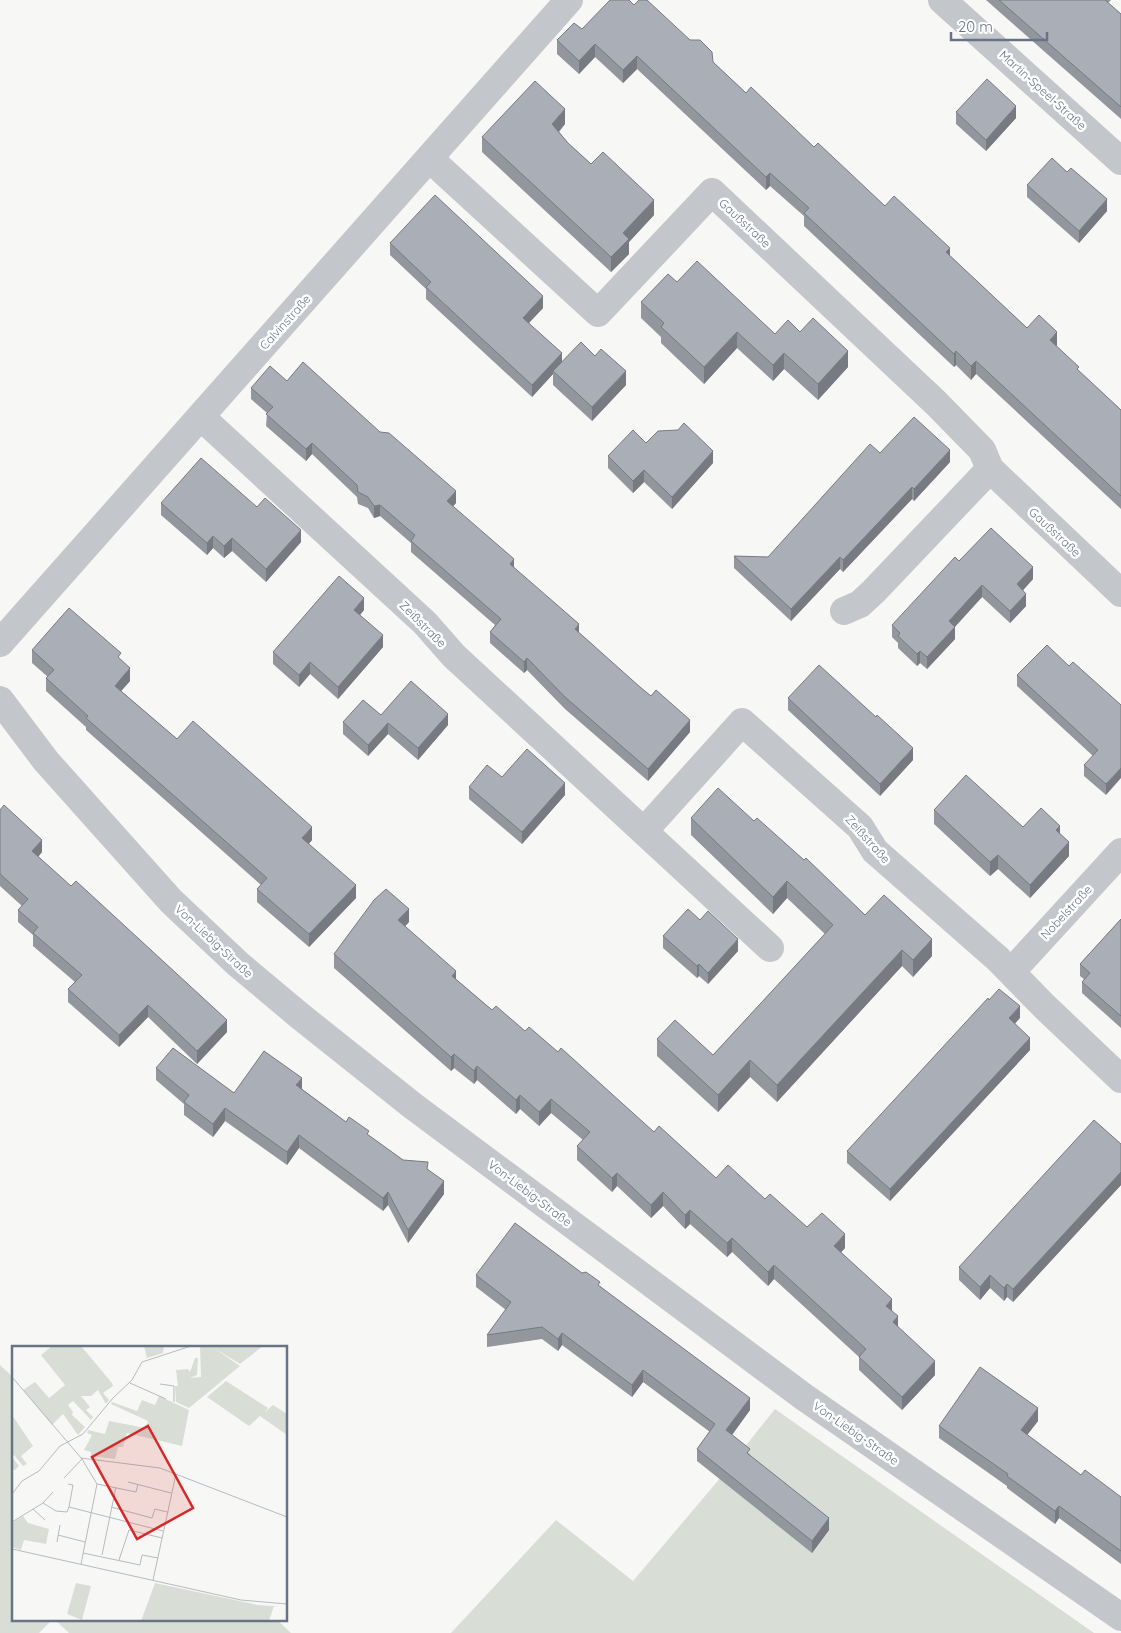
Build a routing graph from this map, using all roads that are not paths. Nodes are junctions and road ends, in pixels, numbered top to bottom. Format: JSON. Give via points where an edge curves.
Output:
{"nodes":[{"id":1,"x":569,"y":0,"type":"edge"},
{"id":2,"x":942,"y":0,"type":"edge"},
{"id":3,"x":430,"y":159,"type":"junction"},
{"id":4,"x":1121,"y":161,"type":"edge"},
{"id":5,"x":201,"y":417,"type":"junction"},
{"id":6,"x":990,"y":469,"type":"junction"},
{"id":7,"x":1121,"y":593,"type":"edge"},
{"id":8,"x":844,"y":611,"type":"dead end"},
{"id":9,"x":0,"y":642,"type":"edge"},
{"id":10,"x":0,"y":700,"type":"edge"},
{"id":11,"x":644,"y":832,"type":"junction"},
{"id":12,"x":1121,"y":852,"type":"edge"},
{"id":13,"x":770,"y":948,"type":"dead end"},
{"id":14,"x":1011,"y":972,"type":"junction"},
{"id":15,"x":1121,"y":1078,"type":"edge"},
{"id":16,"x":1121,"y":1617,"type":"edge"}],
"edges":[{"from":1,"to":3,"type":"street","name":"Calvinstraße"},
{"from":2,"to":4,"type":"street","name":"Martin-Speel-Straße"},
{"from":3,"to":5,"type":"street","name":"Calvinstraße"},
{"from":3,"to":6,"type":"street","name":"Gaußstraße","via":[[598,313],[712,192],[936,403],[982,450]]},
{"from":5,"to":9,"type":"street","name":"Calvinstraße"},
{"from":5,"to":11,"type":"street","name":"Zeißstraße","via":[[425,623],[454,656]]},
{"from":6,"to":7,"type":"street","name":"Gaußstraße"},
{"from":6,"to":8,"type":"street","via":[[860,604]]},
{"from":10,"to":16,"type":"street","name":"Von-Liebig-Straße","via":[[46,760],[164,893],[238,964],[300,1016],[413,1106],[804,1397]]},
{"from":11,"to":13,"type":"street","name":"Zeißstraße"},
{"from":11,"to":14,"type":"street","name":"Zeißstraße","via":[[742,722],[860,827],[875,851]]},
{"from":12,"to":14,"type":"street","name":"Nobelstraße"},
{"from":14,"to":15,"type":"street","name":"Zeißstraße"}]}
